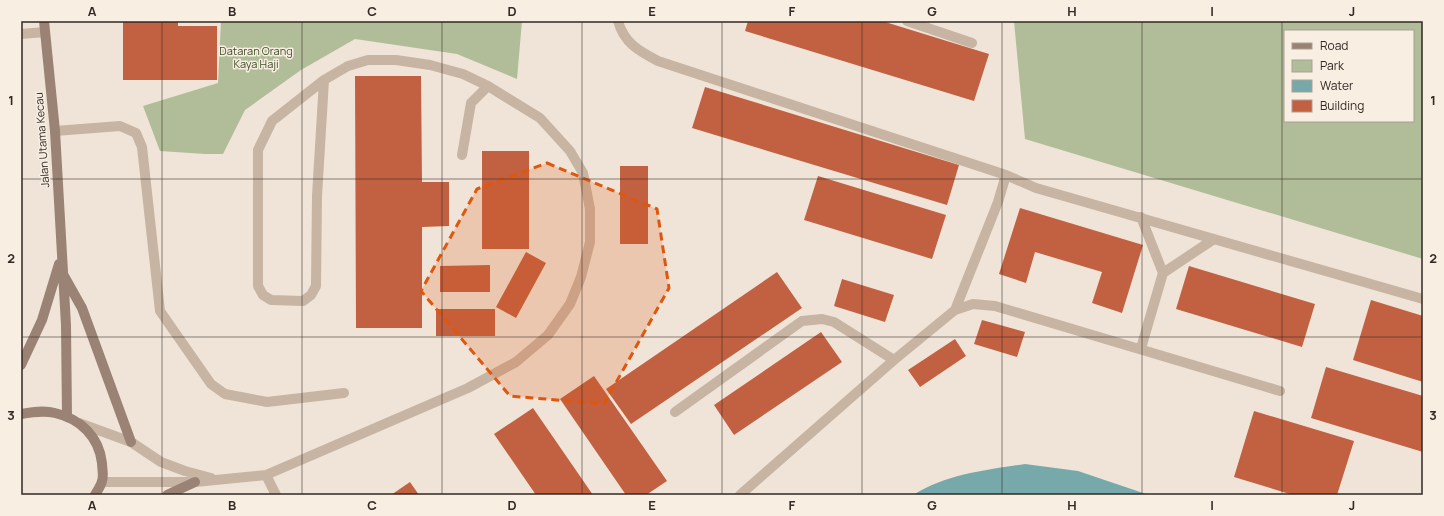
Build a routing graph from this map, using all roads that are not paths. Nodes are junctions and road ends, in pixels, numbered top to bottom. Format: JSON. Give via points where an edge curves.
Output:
{"nodes":[{"id":1,"x":44,"y":21,"type":"edge"},
{"id":2,"x":618,"y":21,"type":"edge"},
{"id":3,"x":907,"y":21,"type":"edge"},
{"id":4,"x":45,"y":32,"type":"junction"},
{"id":5,"x":21,"y":34,"type":"edge"},
{"id":6,"x":972,"y":43,"type":"dead end"},
{"id":7,"x":324,"y":80,"type":"junction"},
{"id":8,"x":488,"y":86,"type":"junction"},
{"id":9,"x":55,"y":131,"type":"junction"},
{"id":10,"x":462,"y":155,"type":"dead end"},
{"id":11,"x":1006,"y":175,"type":"junction"},
{"id":12,"x":1141,"y":217,"type":"junction"},
{"id":13,"x":1214,"y":238,"type":"junction"},
{"id":14,"x":61,"y":258,"type":"junction"},
{"id":15,"x":62,"y":272,"type":"junction"},
{"id":16,"x":1163,"y":273,"type":"junction"},
{"id":17,"x":1423,"y":299,"type":"edge"},
{"id":18,"x":955,"y":310,"type":"junction"},
{"id":19,"x":1141,"y":348,"type":"junction"},
{"id":20,"x":894,"y":360,"type":"junction"},
{"id":21,"x":21,"y":365,"type":"edge"},
{"id":22,"x":1280,"y":391,"type":"dead end"},
{"id":23,"x":344,"y":393,"type":"dead end"},
{"id":24,"x":674,"y":412,"type":"dead end"},
{"id":25,"x":21,"y":414,"type":"edge"},
{"id":26,"x":67,"y":417,"type":"junction"},
{"id":27,"x":78,"y":422,"type":"junction"},
{"id":28,"x":131,"y":442,"type":"junction"},
{"id":29,"x":266,"y":475,"type":"junction"},
{"id":30,"x":217,"y":479,"type":"junction"},
{"id":31,"x":195,"y":482,"type":"junction"},
{"id":32,"x":99,"y":490,"type":"edge"},
{"id":33,"x":167,"y":495,"type":"edge"},
{"id":34,"x":276,"y":495,"type":"edge"},
{"id":35,"x":740,"y":495,"type":"edge"}],
"edges":[{"from":1,"to":4,"type":"street","name":"Jalan Utama Kecau"},
{"from":2,"to":11,"type":"street","via":[[620,29],[634,48],[658,61]]},
{"from":3,"to":6,"type":"street"},
{"from":4,"to":5,"type":"street"},
{"from":4,"to":9,"type":"street","name":"Jalan Utama Kecau"},
{"from":7,"to":7,"type":"street","via":[[317,196],[316,286],[311,295],[303,301],[271,300],[263,295],[258,286],[258,150],[272,120]]},
{"from":7,"to":8,"type":"street","via":[[348,66],[368,60],[396,60],[430,65],[462,74]]},
{"from":8,"to":10,"type":"street","via":[[471,103]]},
{"from":8,"to":29,"type":"street","via":[[540,118],[570,151],[583,173],[590,209],[590,242],[581,278],[570,304],[548,335],[516,362],[468,388]]},
{"from":9,"to":14,"type":"street","name":"Jalan Utama Kecau"},
{"from":9,"to":23,"type":"street","via":[[120,126],[136,133],[142,147],[160,311],[211,384],[225,394],[267,402]]},
{"from":11,"to":12,"type":"street","via":[[1036,188]]},
{"from":11,"to":18,"type":"street","via":[[998,202]]},
{"from":12,"to":13,"type":"street"},
{"from":12,"to":16,"type":"street"},
{"from":13,"to":16,"type":"street"},
{"from":13,"to":17,"type":"street"},
{"from":14,"to":15,"type":"street","name":"Jalan Utama Kecau"},
{"from":14,"to":21,"type":"street","via":[[42,320]]},
{"from":15,"to":26,"type":"street","name":"Jalan Utama Kecau","via":[[66,325]]},
{"from":15,"to":28,"type":"street","via":[[82,308]]},
{"from":16,"to":19,"type":"street"},
{"from":18,"to":19,"type":"street","via":[[973,304],[984,304]]},
{"from":18,"to":20,"type":"street"},
{"from":19,"to":22,"type":"street"},
{"from":20,"to":24,"type":"street","via":[[834,322],[822,319],[802,321]]},
{"from":20,"to":35,"type":"street"},
{"from":25,"to":26,"type":"street","via":[[54,412]]},
{"from":26,"to":27,"type":"street"},
{"from":27,"to":28,"type":"street"},
{"from":27,"to":32,"type":"street","via":[[94,438],[100,451]]},
{"from":28,"to":30,"type":"street","via":[[161,462],[185,472]]},
{"from":29,"to":30,"type":"street"},
{"from":29,"to":34,"type":"street"},
{"from":30,"to":31,"type":"street"},
{"from":31,"to":32,"type":"street"},
{"from":31,"to":33,"type":"street"}]}
